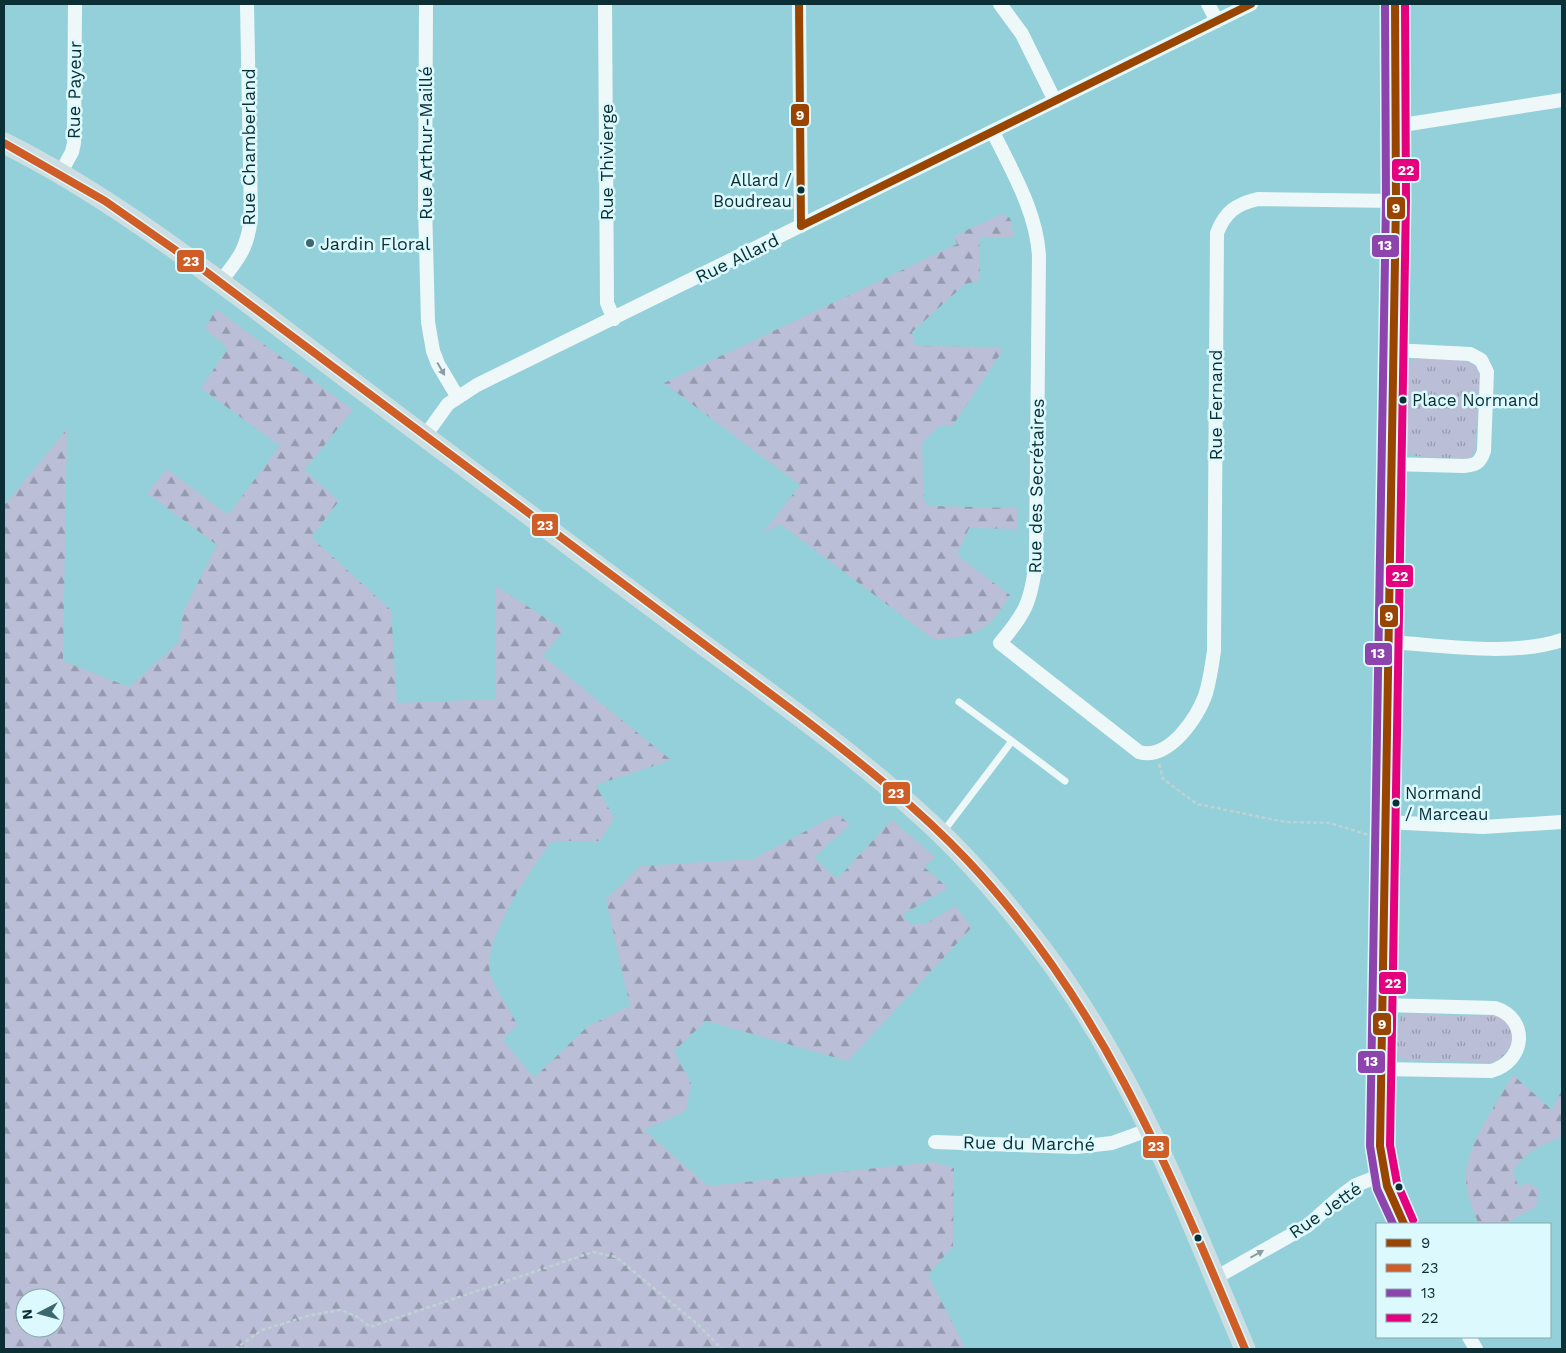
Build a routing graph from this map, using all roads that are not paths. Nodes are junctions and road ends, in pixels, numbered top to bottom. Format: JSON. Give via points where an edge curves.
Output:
{"nodes":[{"id":1,"x":74,"y":4,"type":"edge"},
{"id":2,"x":247,"y":4,"type":"edge"},
{"id":3,"x":426,"y":4,"type":"edge"},
{"id":4,"x":605,"y":4,"type":"edge"},
{"id":5,"x":799,"y":4,"type":"edge"},
{"id":6,"x":1000,"y":4,"type":"edge"},
{"id":7,"x":1208,"y":4,"type":"edge"},
{"id":8,"x":1251,"y":4,"type":"edge"},
{"id":9,"x":1395,"y":4,"type":"edge"},
{"id":10,"x":1217,"y":20,"type":"junction"},
{"id":11,"x":1562,"y":100,"type":"edge"},
{"id":12,"x":1055,"y":101,"type":"junction"},
{"id":13,"x":1396,"y":126,"type":"junction"},
{"id":14,"x":993,"y":132,"type":"junction"},
{"id":15,"x":4,"y":143,"type":"edge"},
{"id":16,"x":60,"y":174,"type":"junction"},
{"id":17,"x":1396,"y":201,"type":"junction"},
{"id":18,"x":801,"y":226,"type":"junction"},
{"id":19,"x":220,"y":282,"type":"junction"},
{"id":20,"x":614,"y":319,"type":"junction"},
{"id":21,"x":1393,"y":350,"type":"junction"},
{"id":22,"x":457,"y":396,"type":"junction"},
{"id":23,"x":424,"y":436,"type":"junction"},
{"id":24,"x":1391,"y":464,"type":"junction"},
{"id":25,"x":1562,"y":640,"type":"edge"},
{"id":26,"x":1388,"y":642,"type":"junction"},
{"id":27,"x":959,"y":702,"type":"dead end"},
{"id":28,"x":1012,"y":741,"type":"junction"},
{"id":29,"x":1158,"y":753,"type":"joint"},
{"id":30,"x":1065,"y":781,"type":"dead end"},
{"id":31,"x":1386,"y":822,"type":"junction"},
{"id":32,"x":1562,"y":822,"type":"edge"},
{"id":33,"x":941,"y":835,"type":"junction"},
{"id":34,"x":1382,"y":1005,"type":"junction"},
{"id":35,"x":1382,"y":1069,"type":"junction"},
{"id":36,"x":1151,"y":1129,"type":"junction"},
{"id":37,"x":935,"y":1142,"type":"dead end"},
{"id":38,"x":1384,"y":1174,"type":"junction"},
{"id":39,"x":1404,"y":1223,"type":"edge"},
{"id":40,"x":1215,"y":1278,"type":"junction"},
{"id":41,"x":1470,"y":1338,"type":"edge"},
{"id":42,"x":1245,"y":1349,"type":"edge"},
{"id":43,"x":1476,"y":1349,"type":"edge"}],
"edges":[{"from":1,"to":16,"type":"street","name":"Rue Payeur","via":[[74,143]]},
{"from":2,"to":19,"type":"street","name":"Rue Chamberland","via":[[251,217],[244,251]]},
{"from":3,"to":22,"type":"street","name":"Rue Arthur-Maillé","one_way":true,"via":[[425,205],[431,341],[438,364]]},
{"from":4,"to":20,"type":"street","name":"Rue Thivierge","via":[[607,303]]},
{"from":5,"to":18,"type":"street"},
{"from":6,"to":12,"type":"street","via":[[1022,34]]},
{"from":7,"to":10,"type":"street"},
{"from":8,"to":10,"type":"street","name":"Rue Allard"},
{"from":9,"to":13,"type":"street"},
{"from":10,"to":12,"type":"street","name":"Rue Allard"},
{"from":11,"to":13,"type":"street"},
{"from":12,"to":14,"type":"street","name":"Rue Allard"},
{"from":13,"to":17,"type":"street"},
{"from":14,"to":18,"type":"street","name":"Rue Allard"},
{"from":14,"to":29,"type":"street","name":"Rue des Secrétaires","via":[[1028,204],[1039,255],[1036,561],[1026,609],[1000,644],[1139,752],[1148,755]]},
{"from":15,"to":16,"type":"main road"},
{"from":16,"to":19,"type":"main road","via":[[169,244]]},
{"from":17,"to":21,"type":"street"},
{"from":17,"to":29,"type":"street","name":"Rue Fernand","via":[[1258,199],[1232,208],[1222,219],[1217,233],[1214,651],[1205,696],[1187,727]]},
{"from":18,"to":20,"type":"street","name":"Rue Allard"},
{"from":19,"to":23,"type":"main road"},
{"from":20,"to":22,"type":"street","name":"Rue Allard"},
{"from":21,"to":24,"type":"street"},
{"from":21,"to":24,"type":"street","via":[[1470,354],[1481,360],[1487,372],[1484,451],[1480,461],[1464,466]]},
{"from":22,"to":23,"type":"street","name":"Rue Allard","via":[[440,412]]},
{"from":23,"to":33,"type":"main road","via":[[738,669],[859,763]]},
{"from":24,"to":26,"type":"street"},
{"from":25,"to":26,"type":"street","via":[[1524,647],[1492,648]]},
{"from":26,"to":31,"type":"street"},
{"from":27,"to":28,"type":"lane"},
{"from":28,"to":30,"type":"lane"},
{"from":28,"to":33,"type":"lane"},
{"from":31,"to":32,"type":"street","via":[[1483,827]]},
{"from":31,"to":34,"type":"street"},
{"from":33,"to":36,"type":"main road","via":[[1003,901],[1071,989],[1114,1056]]},
{"from":34,"to":35,"type":"street"},
{"from":34,"to":35,"type":"street","via":[[1495,1008],[1511,1017],[1519,1040],[1510,1060],[1491,1071]]},
{"from":35,"to":38,"type":"street","via":[[1380,1146]]},
{"from":36,"to":37,"type":"street","name":"Rue du Marché","via":[[1112,1143],[1076,1147]]},
{"from":36,"to":40,"type":"main road"},
{"from":38,"to":39,"type":"street"},
{"from":40,"to":38,"type":"street","name":"Rue Jetté","one_way":true,"via":[[1307,1226],[1356,1186]]},
{"from":40,"to":42,"type":"main road"},
{"from":41,"to":43,"type":"street"}]}
